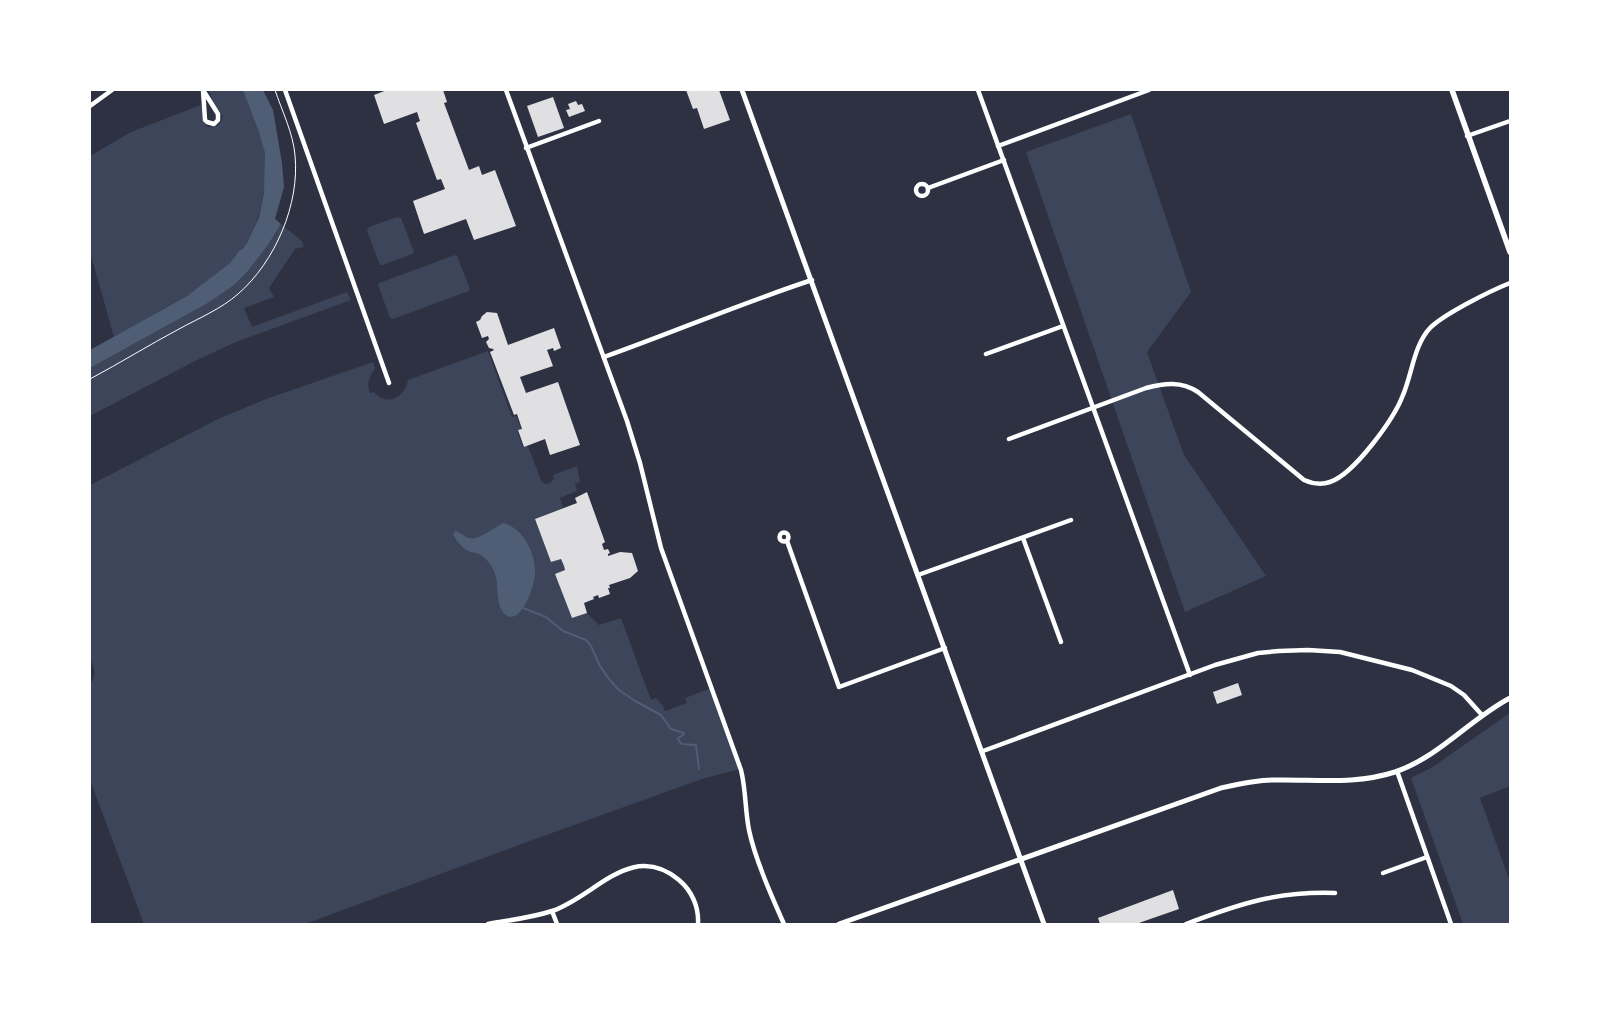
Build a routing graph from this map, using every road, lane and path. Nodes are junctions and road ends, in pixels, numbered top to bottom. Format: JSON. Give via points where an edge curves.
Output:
{"nodes":[{"id":1,"x":112,"y":90,"type":"edge"},
{"id":2,"x":203,"y":90,"type":"edge"},
{"id":3,"x":275,"y":90,"type":"edge"},
{"id":4,"x":285,"y":90,"type":"edge"},
{"id":5,"x":506,"y":90,"type":"edge"},
{"id":6,"x":742,"y":90,"type":"edge"},
{"id":7,"x":978,"y":90,"type":"edge"},
{"id":8,"x":1150,"y":90,"type":"edge"},
{"id":9,"x":1452,"y":90,"type":"edge"},
{"id":10,"x":90,"y":106,"type":"edge"},
{"id":11,"x":1510,"y":120,"type":"edge"},
{"id":12,"x":599,"y":121,"type":"dead end"},
{"id":13,"x":1467,"y":136,"type":"junction"},
{"id":14,"x":998,"y":146,"type":"junction"},
{"id":15,"x":526,"y":148,"type":"junction"},
{"id":16,"x":1004,"y":160,"type":"junction"},
{"id":17,"x":928,"y":188,"type":"dead end"},
{"id":18,"x":1510,"y":252,"type":"edge"},
{"id":19,"x":812,"y":280,"type":"junction"},
{"id":20,"x":1510,"y":283,"type":"edge"},
{"id":21,"x":1063,"y":326,"type":"junction"},
{"id":22,"x":986,"y":354,"type":"dead end"},
{"id":23,"x":604,"y":357,"type":"junction"},
{"id":24,"x":90,"y":379,"type":"edge"},
{"id":25,"x":389,"y":383,"type":"dead end"},
{"id":26,"x":1094,"y":408,"type":"junction"},
{"id":27,"x":1009,"y":439,"type":"dead end"},
{"id":28,"x":1072,"y":520,"type":"dead end"},
{"id":29,"x":1023,"y":538,"type":"junction"},
{"id":30,"x":787,"y":541,"type":"dead end"},
{"id":31,"x":918,"y":574,"type":"junction"},
{"id":32,"x":1061,"y":642,"type":"dead end"},
{"id":33,"x":945,"y":648,"type":"junction"},
{"id":34,"x":1190,"y":675,"type":"junction"},
{"id":35,"x":1510,"y":698,"type":"edge"},
{"id":36,"x":1482,"y":715,"type":"junction"},
{"id":37,"x":983,"y":751,"type":"junction"},
{"id":38,"x":1397,"y":771,"type":"junction"},
{"id":39,"x":1428,"y":857,"type":"junction"},
{"id":40,"x":1020,"y":859,"type":"junction"},
{"id":41,"x":1383,"y":874,"type":"dead end"},
{"id":42,"x":1335,"y":893,"type":"dead end"},
{"id":43,"x":552,"y":911,"type":"junction"},
{"id":44,"x":488,"y":924,"type":"edge"},
{"id":45,"x":557,"y":924,"type":"edge"},
{"id":46,"x":698,"y":924,"type":"edge"},
{"id":47,"x":784,"y":924,"type":"edge"},
{"id":48,"x":839,"y":924,"type":"edge"},
{"id":49,"x":1044,"y":924,"type":"edge"},
{"id":50,"x":1186,"y":924,"type":"edge"},
{"id":51,"x":1451,"y":924,"type":"edge"}],
"edges":[{"from":1,"to":10,"type":"street"},
{"from":2,"to":2,"type":"street","via":[[205,120],[214,124],[218,114]]},
{"from":3,"to":24,"type":"path","via":[[293,143],[296,174],[290,212],[272,250],[237,295]]},
{"from":4,"to":25,"type":"street"},
{"from":5,"to":15,"type":"street"},
{"from":6,"to":19,"type":"street"},
{"from":7,"to":14,"type":"street"},
{"from":8,"to":14,"type":"street"},
{"from":9,"to":13,"type":"main road"},
{"from":11,"to":13,"type":"street"},
{"from":12,"to":15,"type":"street"},
{"from":13,"to":18,"type":"main road"},
{"from":14,"to":16,"type":"street"},
{"from":15,"to":23,"type":"street"},
{"from":16,"to":17,"type":"street"},
{"from":16,"to":21,"type":"street"},
{"from":19,"to":23,"type":"street"},
{"from":19,"to":31,"type":"street"},
{"from":20,"to":26,"type":"street","via":[[1449,314],[1430,329],[1422,341],[1402,398],[1386,425],[1358,460],[1341,477],[1329,483],[1304,480],[1186,385],[1158,385]]},
{"from":21,"to":22,"type":"street"},
{"from":21,"to":26,"type":"street"},
{"from":23,"to":47,"type":"street","via":[[640,463],[661,548],[741,770],[752,841]]},
{"from":26,"to":27,"type":"street"},
{"from":26,"to":34,"type":"street"},
{"from":28,"to":29,"type":"street"},
{"from":29,"to":31,"type":"street"},
{"from":29,"to":32,"type":"street"},
{"from":30,"to":33,"type":"street","via":[[839,687]]},
{"from":31,"to":33,"type":"street"},
{"from":33,"to":37,"type":"street"},
{"from":34,"to":36,"type":"street","via":[[1258,654],[1308,650],[1340,652],[1401,666],[1442,681],[1457,690]]},
{"from":34,"to":37,"type":"street"},
{"from":35,"to":36,"type":"street"},
{"from":36,"to":38,"type":"street","via":[[1433,753]]},
{"from":37,"to":40,"type":"street"},
{"from":38,"to":39,"type":"street"},
{"from":38,"to":40,"type":"street","via":[[1343,781],[1274,780],[1221,788]]},
{"from":39,"to":41,"type":"street"},
{"from":39,"to":51,"type":"street"},
{"from":40,"to":48,"type":"street"},
{"from":40,"to":49,"type":"street"},
{"from":42,"to":50,"type":"street","via":[[1260,899]]},
{"from":43,"to":44,"type":"street"},
{"from":43,"to":45,"type":"street"},
{"from":43,"to":46,"type":"street","via":[[583,896],[619,872],[647,866],[662,870],[681,882],[695,904]]}]}
